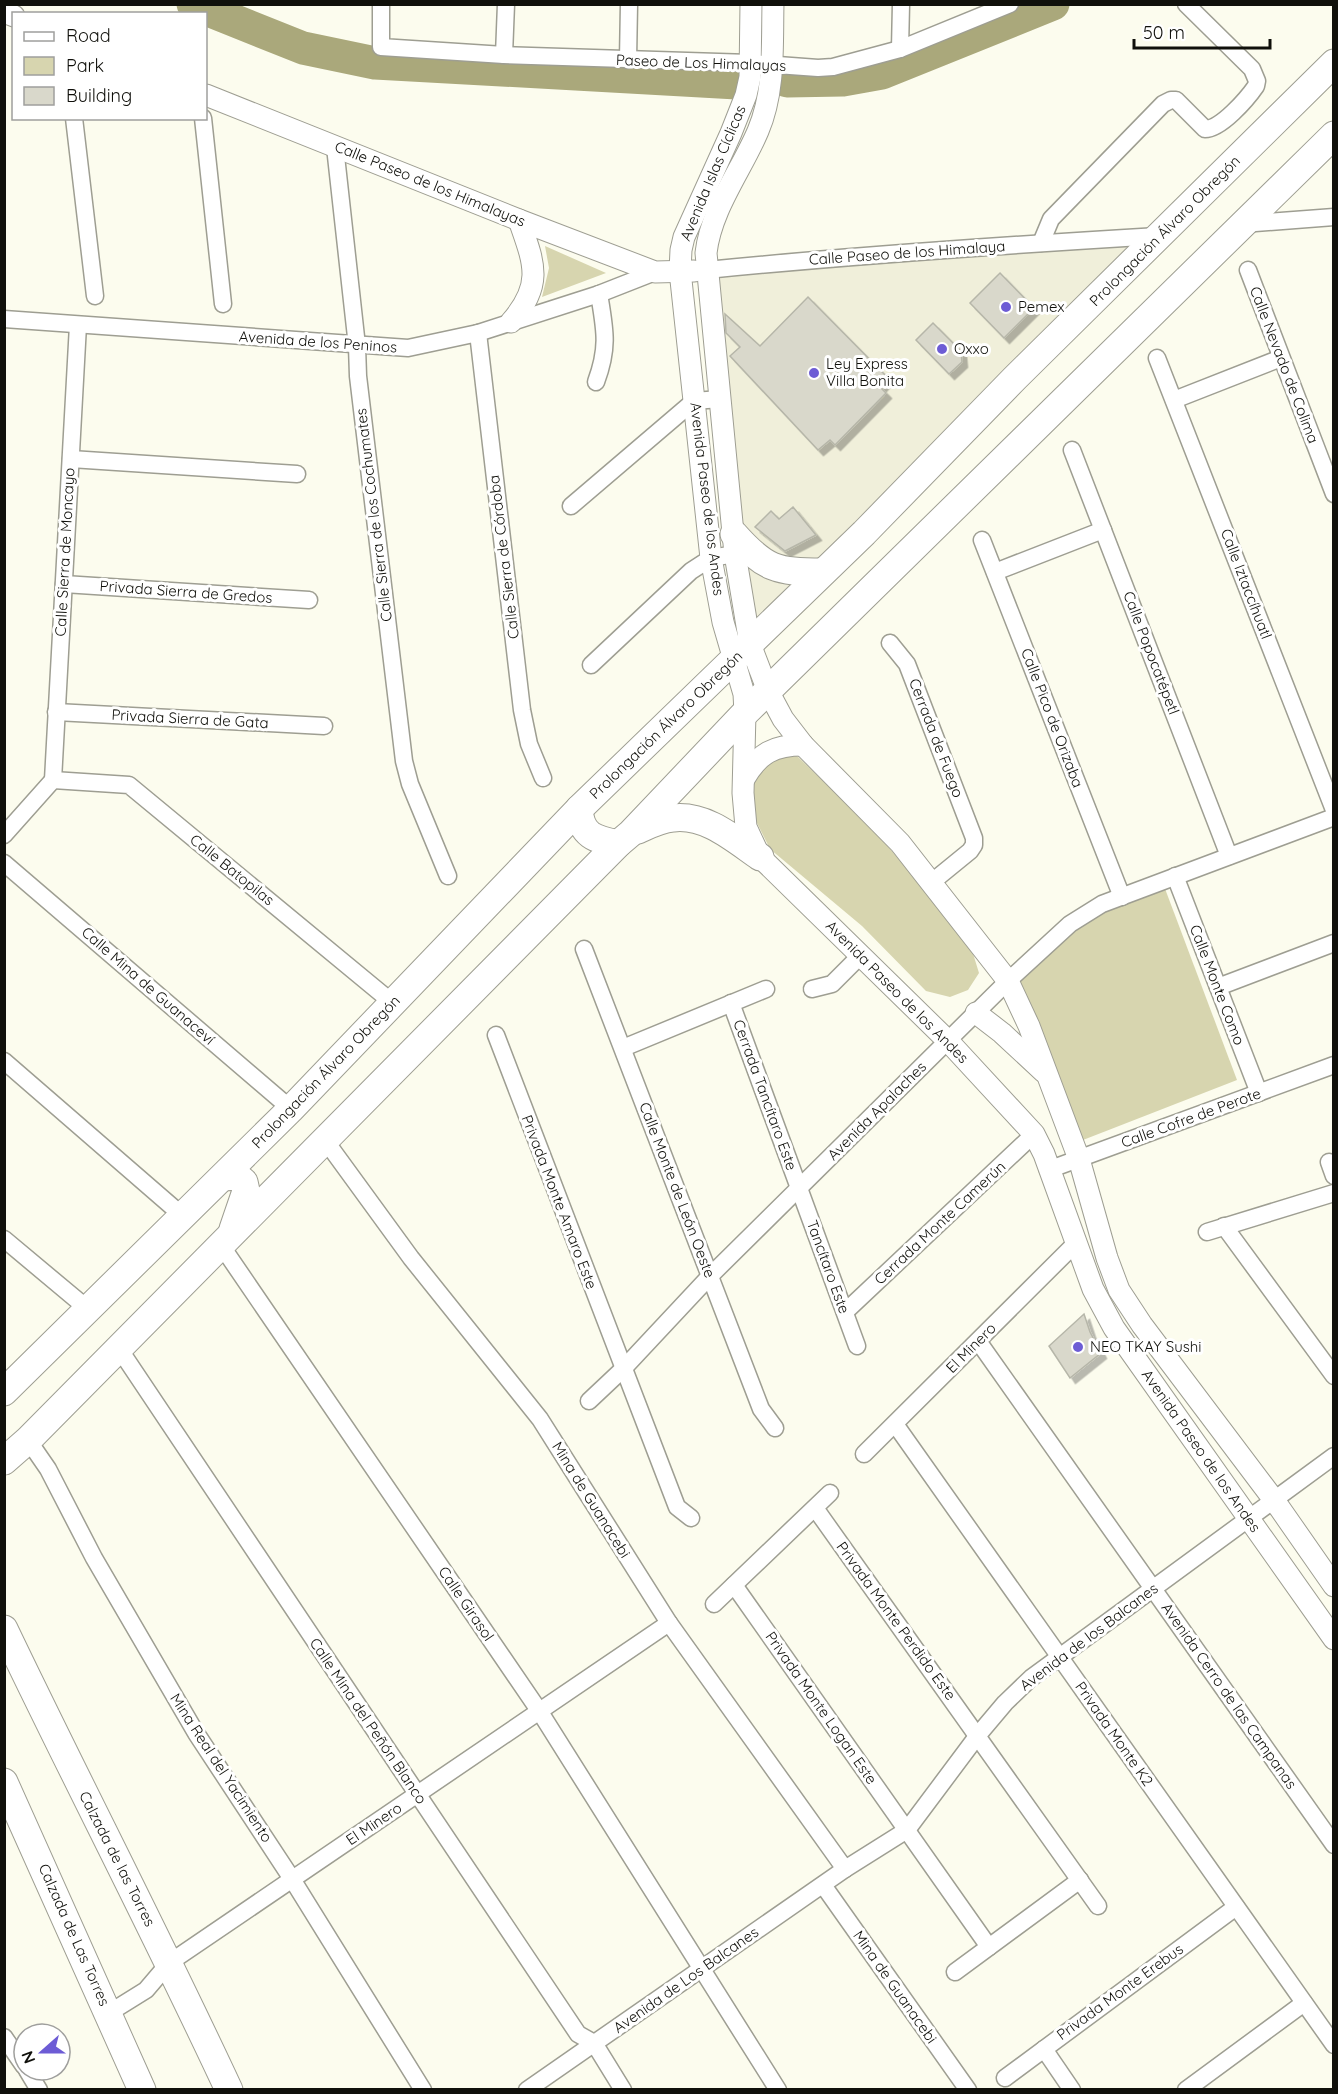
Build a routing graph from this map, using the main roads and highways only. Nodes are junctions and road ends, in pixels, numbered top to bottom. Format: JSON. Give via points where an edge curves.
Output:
{"nodes":[{"id":1,"x":1334,"y":63,"type":"edge"},
{"id":2,"x":1334,"y":135,"type":"edge"},
{"id":3,"x":734,"y":544,"type":"road end"},
{"id":4,"x":823,"y":572,"type":"junction"},
{"id":5,"x":579,"y":809,"type":"junction"},
{"id":6,"x":624,"y":838,"type":"junction"},
{"id":7,"x":760,"y":857,"type":"road end"},
{"id":8,"x":223,"y":1177,"type":"junction"},
{"id":9,"x":227,"y":1239,"type":"junction"},
{"id":10,"x":4,"y":1392,"type":"edge"},
{"id":11,"x":4,"y":1461,"type":"edge"},
{"id":12,"x":4,"y":1629,"type":"edge"},
{"id":13,"x":4,"y":1782,"type":"edge"},
{"id":14,"x":142,"y":2090,"type":"edge"},
{"id":15,"x":229,"y":2090,"type":"edge"}],
"edges":[{"from":1,"to":4,"type":"main road","name":"Prolongación Álvaro Obregón"},
{"from":2,"to":6,"type":"main road","via":[[745,713]]},
{"from":3,"to":4,"type":"main road","via":[[765,563],[793,572]]},
{"from":4,"to":5,"type":"main road","name":"Prolongación Álvaro Obregón"},
{"from":5,"to":6,"type":"main road","via":[[582,824],[593,837]]},
{"from":5,"to":8,"type":"main road","name":"Prolongación Álvaro Obregón"},
{"from":6,"to":7,"type":"main road","via":[[661,820],[692,819],[715,827]]},
{"from":6,"to":9,"type":"main road"},
{"from":8,"to":9,"type":"main road","via":[[237,1176],[246,1191]]},
{"from":8,"to":10,"type":"main road","name":"Prolongación Álvaro Obregón"},
{"from":9,"to":11,"type":"main road"},
{"from":12,"to":15,"type":"main road","name":"Calzada de las Torres"},
{"from":13,"to":14,"type":"main road","name":"Calzada de Las Torres"}]}
